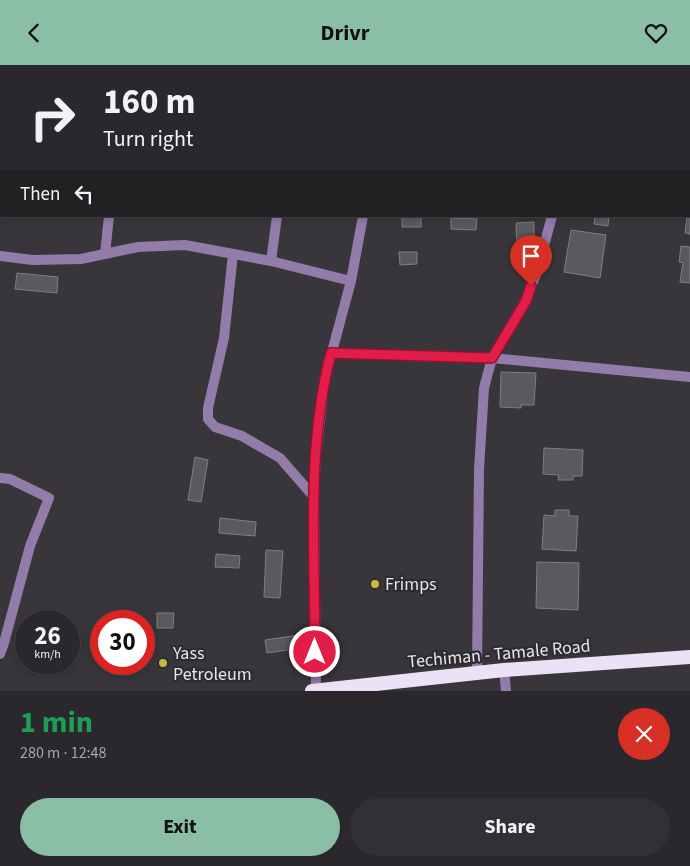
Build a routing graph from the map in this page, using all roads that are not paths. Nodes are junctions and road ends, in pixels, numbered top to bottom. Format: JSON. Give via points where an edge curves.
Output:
{"nodes":[{"id":1,"x":109,"y":217,"type":"edge"},
{"id":2,"x":277,"y":217,"type":"edge"},
{"id":3,"x":363,"y":217,"type":"edge"},
{"id":4,"x":552,"y":217,"type":"edge"},
{"id":5,"x":233,"y":254,"type":"junction"},
{"id":6,"x":105,"y":255,"type":"junction"},
{"id":7,"x":0,"y":256,"type":"edge"},
{"id":8,"x":271,"y":261,"type":"junction"},
{"id":9,"x":351,"y":281,"type":"junction"},
{"id":10,"x":331,"y":353,"type":"junction"},
{"id":11,"x":492,"y":358,"type":"junction"},
{"id":12,"x":690,"y":377,"type":"edge"},
{"id":13,"x":0,"y":478,"type":"edge"},
{"id":14,"x":314,"y":497,"type":"junction"},
{"id":15,"x":0,"y":654,"type":"edge"},
{"id":16,"x":690,"y":657,"type":"edge"},
{"id":17,"x":504,"y":670,"type":"junction"},
{"id":18,"x":477,"y":673,"type":"junction"},
{"id":19,"x":314,"y":691,"type":"edge"},
{"id":20,"x":506,"y":691,"type":"edge"}],
"edges":[{"from":1,"to":6,"type":"street"},
{"from":2,"to":8,"type":"street"},
{"from":3,"to":9,"type":"street"},
{"from":4,"to":11,"type":"street","via":[[526,301]]},
{"from":5,"to":6,"type":"street","via":[[185,245],[138,247]]},
{"from":5,"to":8,"type":"street"},
{"from":5,"to":14,"type":"street","via":[[224,338],[208,419],[216,427],[242,436],[280,458]]},
{"from":6,"to":7,"type":"street","via":[[81,259]]},
{"from":8,"to":9,"type":"street"},
{"from":9,"to":10,"type":"street"},
{"from":10,"to":11,"type":"street"},
{"from":10,"to":14,"type":"street","via":[[316,454]]},
{"from":11,"to":12,"type":"street"},
{"from":11,"to":18,"type":"street","via":[[484,388],[478,469]]},
{"from":13,"to":15,"type":"street","via":[[10,479],[48,498],[30,546]]},
{"from":14,"to":19,"type":"street"},
{"from":16,"to":17,"type":"highway","name":"Techiman - Tamale Road"},
{"from":17,"to":18,"type":"highway","name":"Techiman - Tamale Road"},
{"from":17,"to":20,"type":"street"},
{"from":18,"to":19,"type":"highway","name":"Techiman - Tamale Road"}]}
